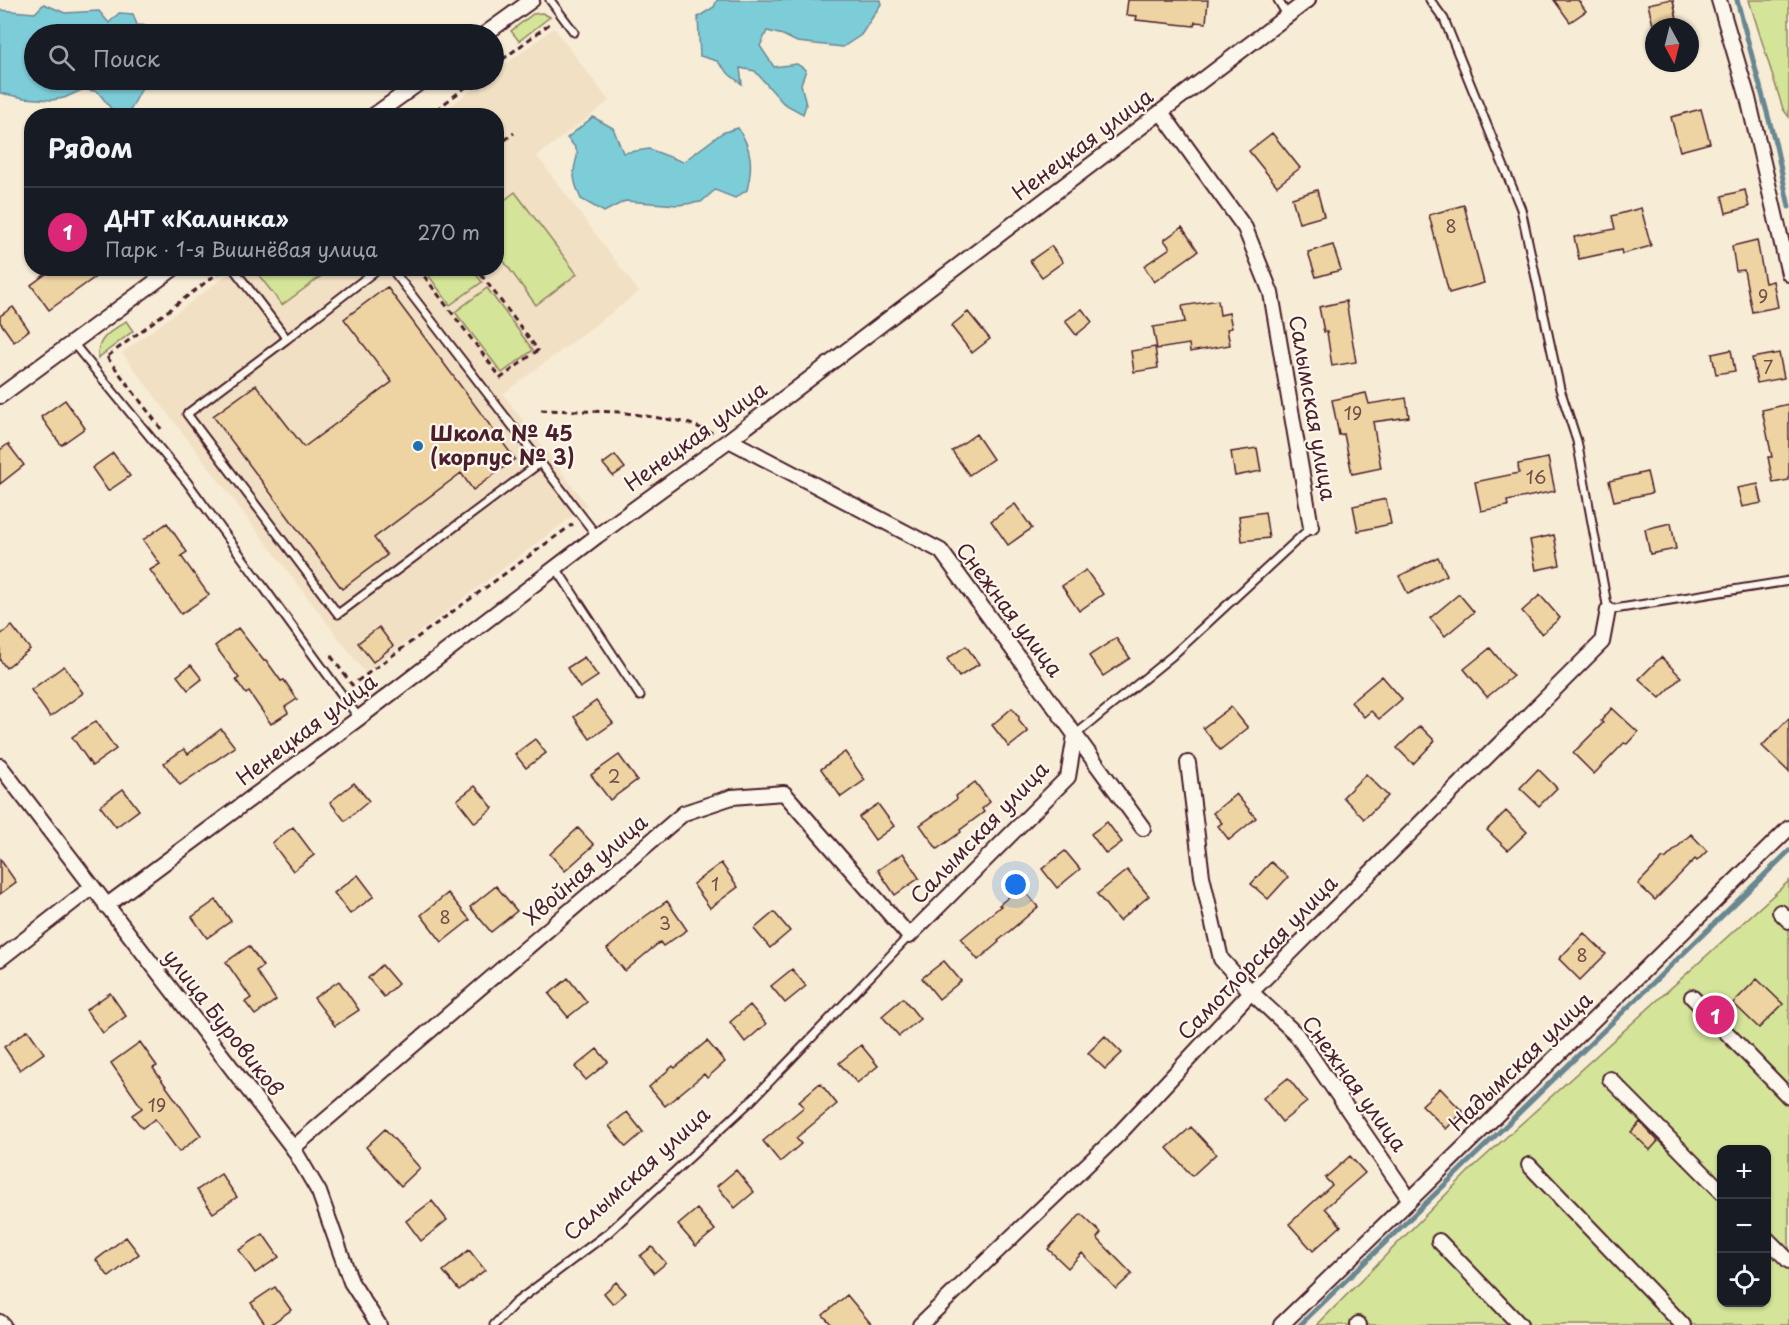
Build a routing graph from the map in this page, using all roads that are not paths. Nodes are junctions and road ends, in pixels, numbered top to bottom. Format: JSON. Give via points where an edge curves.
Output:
{"nodes":[{"id":1,"x":532,"y":0,"type":"edge"},
{"id":2,"x":550,"y":0,"type":"edge"},
{"id":3,"x":1278,"y":0,"type":"edge"},
{"id":4,"x":1308,"y":0,"type":"edge"},
{"id":5,"x":1430,"y":0,"type":"edge"},
{"id":6,"x":1719,"y":0,"type":"edge"},
{"id":7,"x":1287,"y":15,"type":"junction"},
{"id":8,"x":499,"y":24,"type":"edge"},
{"id":9,"x":574,"y":32,"type":"dead end"},
{"id":10,"x":409,"y":90,"type":"edge"},
{"id":11,"x":385,"y":108,"type":"edge"},
{"id":12,"x":1161,"y":112,"type":"junction"},
{"id":13,"x":1789,"y":274,"type":"edge"},
{"id":14,"x":163,"y":276,"type":"edge"},
{"id":15,"x":239,"y":276,"type":"edge"},
{"id":16,"x":370,"y":276,"type":"edge"},
{"id":17,"x":397,"y":276,"type":"edge"},
{"id":18,"x":287,"y":339,"type":"junction"},
{"id":19,"x":73,"y":343,"type":"junction"},
{"id":20,"x":0,"y":396,"type":"edge"},
{"id":21,"x":729,"y":440,"type":"junction"},
{"id":22,"x":540,"y":463,"type":"junction"},
{"id":23,"x":1311,"y":527,"type":"joint"},
{"id":24,"x":597,"y":536,"type":"junction"},
{"id":25,"x":556,"y":568,"type":"junction"},
{"id":26,"x":1789,"y":581,"type":"edge"},
{"id":27,"x":1608,"y":610,"type":"junction"},
{"id":28,"x":640,"y":696,"type":"dead end"},
{"id":29,"x":359,"y":718,"type":"junction"},
{"id":30,"x":1075,"y":735,"type":"junction"},
{"id":31,"x":1188,"y":763,"type":"dead end"},
{"id":32,"x":0,"y":766,"type":"edge"},
{"id":33,"x":1143,"y":828,"type":"dead end"},
{"id":34,"x":1789,"y":828,"type":"edge"},
{"id":35,"x":92,"y":887,"type":"junction"},
{"id":36,"x":106,"y":906,"type":"junction"},
{"id":37,"x":909,"y":936,"type":"junction"},
{"id":38,"x":0,"y":959,"type":"edge"},
{"id":39,"x":1251,"y":993,"type":"junction"},
{"id":40,"x":1692,"y":997,"type":"dead end"},
{"id":41,"x":1610,"y":1079,"type":"dead end"},
{"id":42,"x":1789,"y":1097,"type":"edge"},
{"id":43,"x":293,"y":1148,"type":"junction"},
{"id":44,"x":1529,"y":1165,"type":"dead end"},
{"id":45,"x":1717,"y":1187,"type":"edge"},
{"id":46,"x":1410,"y":1200,"type":"junction"},
{"id":47,"x":1439,"y":1241,"type":"dead end"},
{"id":48,"x":1771,"y":1242,"type":"edge"},
{"id":49,"x":1789,"y":1261,"type":"edge"},
{"id":50,"x":379,"y":1325,"type":"edge"},
{"id":51,"x":494,"y":1325,"type":"edge"},
{"id":52,"x":920,"y":1325,"type":"edge"},
{"id":53,"x":1281,"y":1325,"type":"edge"},
{"id":54,"x":1520,"y":1325,"type":"edge"},
{"id":55,"x":1683,"y":1325,"type":"edge"}],
"edges":[{"from":1,"to":8,"type":"street"},
{"from":2,"to":9,"type":"lane"},
{"from":3,"to":7,"type":"lane"},
{"from":4,"to":7,"type":"street","name":"Ненецкая улица"},
{"from":5,"to":27,"type":"lane","via":[[1444,19],[1521,208],[1560,389],[1577,441]]},
{"from":6,"to":13,"type":"street","via":[[1748,98]]},
{"from":7,"to":12,"type":"street","name":"Ненецкая улица"},
{"from":10,"to":11,"type":"street"},
{"from":12,"to":21,"type":"street","name":"Ненецкая улица"},
{"from":12,"to":23,"type":"street","name":"Салымская улица","via":[[1245,228],[1271,293]]},
{"from":14,"to":19,"type":"street"},
{"from":15,"to":18,"type":"lane"},
{"from":16,"to":18,"type":"lane"},
{"from":17,"to":22,"type":"lane"},
{"from":18,"to":22,"type":"lane","via":[[187,414],[338,614]]},
{"from":19,"to":20,"type":"street"},
{"from":19,"to":29,"type":"lane","via":[[187,482]]},
{"from":21,"to":24,"type":"street","name":"Ненецкая улица"},
{"from":21,"to":30,"type":"street","name":"Снежная улица","via":[[941,551]]},
{"from":22,"to":24,"type":"lane"},
{"from":23,"to":30,"type":"lane","name":"Салымская улица","via":[[1172,656]]},
{"from":24,"to":25,"type":"street","name":"Ненецкая улица"},
{"from":25,"to":28,"type":"lane"},
{"from":25,"to":29,"type":"street","name":"Ненецкая улица"},
{"from":26,"to":27,"type":"lane"},
{"from":27,"to":39,"type":"street","name":"Самотлорская улица","via":[[1602,642]]},
{"from":29,"to":36,"type":"street","name":"Ненецкая улица"},
{"from":30,"to":33,"type":"street","name":"Снежная улица"},
{"from":30,"to":37,"type":"street","name":"Салымская улица","via":[[1068,777]]},
{"from":31,"to":39,"type":"street","name":"Снежная улица","via":[[1202,876],[1221,959]]},
{"from":32,"to":35,"type":"street","name":"улица Буровиков"},
{"from":34,"to":46,"type":"street","name":"Надымская улица"},
{"from":35,"to":36,"type":"street","name":"улица Буровиков"},
{"from":35,"to":38,"type":"street"},
{"from":36,"to":43,"type":"street","name":"улица Буровиков"},
{"from":37,"to":43,"type":"street","name":"Хвойная улица","via":[[784,794],[732,797],[684,813]]},
{"from":37,"to":51,"type":"lane","name":"Салымская улица","via":[[750,1101],[608,1233],[515,1303]]},
{"from":39,"to":46,"type":"street","name":"Снежная улица","via":[[1296,1034]]},
{"from":39,"to":52,"type":"street","name":"Самотлорская улица","via":[[1117,1136]]},
{"from":40,"to":42,"type":"street"},
{"from":41,"to":45,"type":"street"},
{"from":43,"to":50,"type":"street","name":"улица Буровиков","via":[[319,1192],[351,1282]]},
{"from":44,"to":55,"type":"street"},
{"from":46,"to":53,"type":"street","name":"Надымская улица"},
{"from":47,"to":54,"type":"street"},
{"from":48,"to":49,"type":"street"}]}
